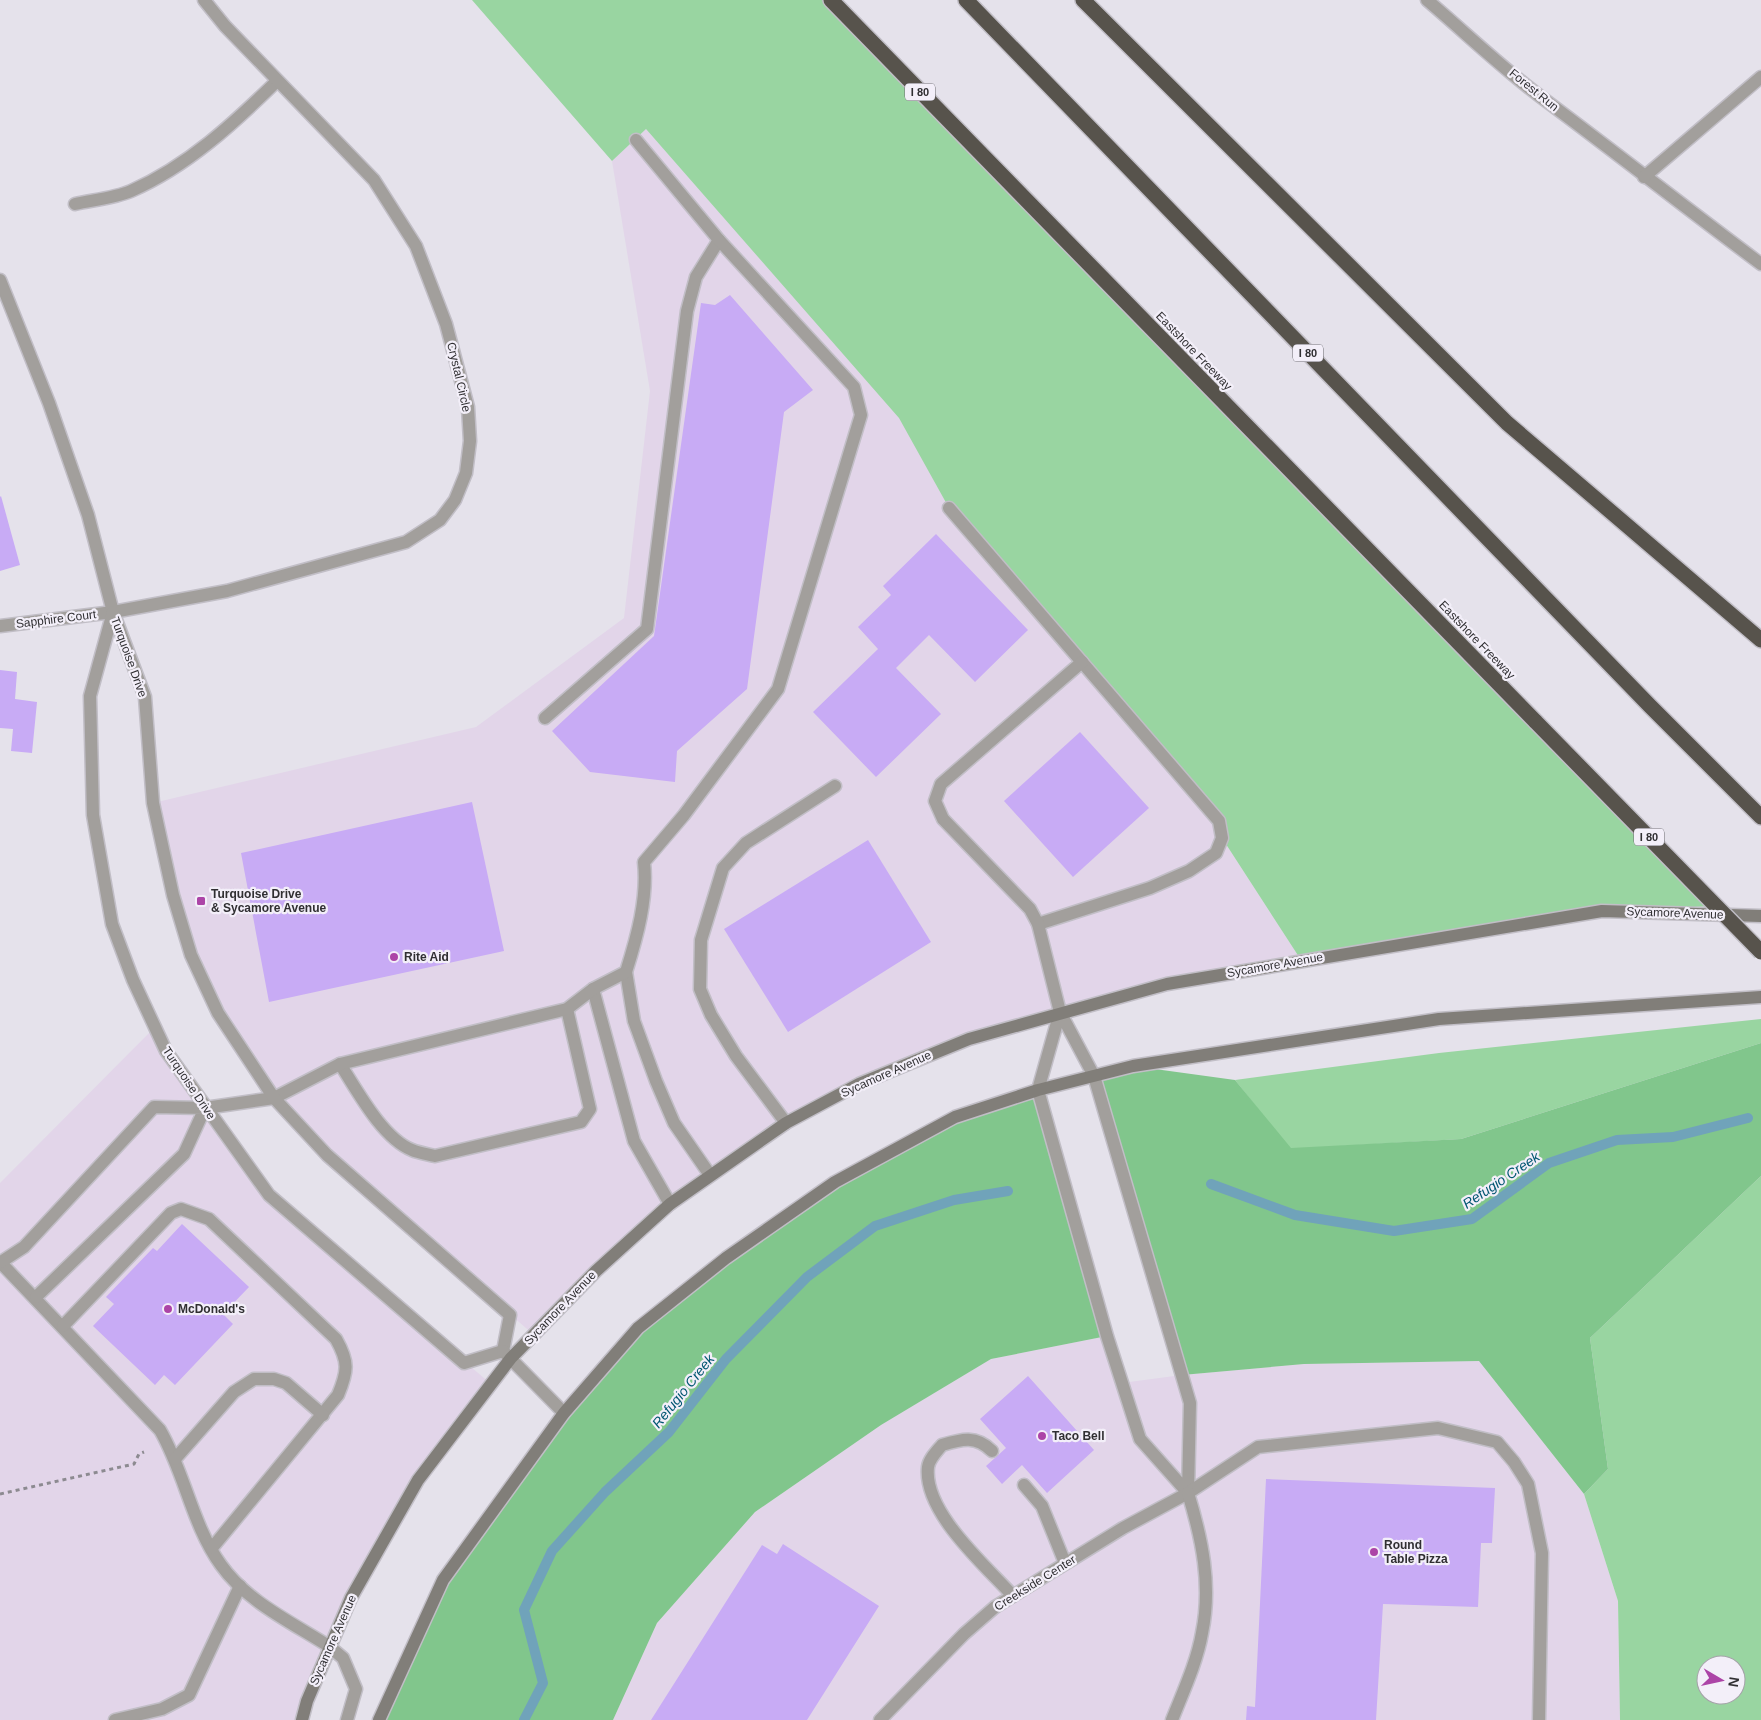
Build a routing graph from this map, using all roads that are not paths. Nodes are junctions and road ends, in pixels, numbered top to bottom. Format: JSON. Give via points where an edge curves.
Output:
{"nodes":[{"id":1,"x":204,"y":0,"type":"edge"},
{"id":2,"x":831,"y":0,"type":"edge"},
{"id":3,"x":966,"y":0,"type":"edge"},
{"id":4,"x":1083,"y":0,"type":"edge"},
{"id":5,"x":1427,"y":0,"type":"edge"},
{"id":6,"x":1761,"y":78,"type":"edge"},
{"id":7,"x":278,"y":81,"type":"junction"},
{"id":8,"x":636,"y":140,"type":"dead end"},
{"id":9,"x":1644,"y":177,"type":"junction"},
{"id":10,"x":76,"y":204,"type":"dead end"},
{"id":11,"x":719,"y":240,"type":"junction"},
{"id":12,"x":1761,"y":264,"type":"edge"},
{"id":13,"x":0,"y":280,"type":"edge"},
{"id":14,"x":949,"y":508,"type":"dead end"},
{"id":15,"x":113,"y":612,"type":"junction"},
{"id":16,"x":0,"y":626,"type":"edge"},
{"id":17,"x":1761,"y":640,"type":"edge"},
{"id":18,"x":1082,"y":662,"type":"junction"},
{"id":19,"x":545,"y":718,"type":"dead end"},
{"id":20,"x":835,"y":786,"type":"dead end"},
{"id":21,"x":1761,"y":817,"type":"edge"},
{"id":22,"x":1761,"y":916,"type":"edge"},
{"id":23,"x":1038,"y":924,"type":"junction"},
{"id":24,"x":1761,"y":952,"type":"edge"},
{"id":25,"x":626,"y":972,"type":"junction"},
{"id":26,"x":593,"y":989,"type":"junction"},
{"id":27,"x":1761,"y":997,"type":"edge"},
{"id":28,"x":567,"y":1009,"type":"junction"},
{"id":29,"x":1060,"y":1012,"type":"junction"},
{"id":30,"x":340,"y":1064,"type":"junction"},
{"id":31,"x":1094,"y":1076,"type":"junction"},
{"id":32,"x":1038,"y":1090,"type":"junction"},
{"id":33,"x":274,"y":1098,"type":"junction"},
{"id":34,"x":205,"y":1108,"type":"junction"},
{"id":35,"x":786,"y":1123,"type":"junction"},
{"id":36,"x":710,"y":1175,"type":"junction"},
{"id":37,"x":670,"y":1204,"type":"junction"},
{"id":38,"x":0,"y":1262,"type":"edge"},
{"id":39,"x":36,"y":1298,"type":"junction"},
{"id":40,"x":63,"y":1326,"type":"junction"},
{"id":41,"x":507,"y":1355,"type":"junction"},
{"id":42,"x":564,"y":1413,"type":"junction"},
{"id":43,"x":324,"y":1415,"type":"junction"},
{"id":44,"x":992,"y":1451,"type":"dead end"},
{"id":45,"x":175,"y":1459,"type":"junction"},
{"id":46,"x":1024,"y":1485,"type":"dead end"},
{"id":47,"x":1188,"y":1493,"type":"junction"},
{"id":48,"x":212,"y":1548,"type":"junction"},
{"id":49,"x":1065,"y":1563,"type":"junction"},
{"id":50,"x":240,"y":1586,"type":"junction"},
{"id":51,"x":1013,"y":1596,"type":"junction"},
{"id":52,"x":330,"y":1647,"type":"junction"},
{"id":53,"x":306,"y":1700,"type":"junction"},
{"id":54,"x":115,"y":1720,"type":"edge"},
{"id":55,"x":298,"y":1720,"type":"edge"},
{"id":56,"x":302,"y":1720,"type":"edge"},
{"id":57,"x":347,"y":1720,"type":"edge"},
{"id":58,"x":379,"y":1720,"type":"edge"},
{"id":59,"x":880,"y":1720,"type":"edge"},
{"id":60,"x":1172,"y":1720,"type":"edge"},
{"id":61,"x":1539,"y":1720,"type":"edge"}],
"edges":[{"from":1,"to":7,"type":"street","name":"Crystal Circle"},
{"from":2,"to":24,"type":"highway","name":"Eastshore Freeway","number":"I 80","bridge":true},
{"from":3,"to":21,"type":"highway","number":"I 80"},
{"from":4,"to":17,"type":"highway","via":[[1507,423]]},
{"from":5,"to":9,"type":"street","name":"Forest Run","via":[[1548,103]]},
{"from":6,"to":9,"type":"street"},
{"from":7,"to":10,"type":"street","via":[[231,126],[180,164],[130,191]]},
{"from":7,"to":15,"type":"street","name":"Crystal Circle","via":[[374,180],[416,246],[446,324],[468,407],[470,441],[466,473],[456,500],[440,520],[406,542],[227,592]]},
{"from":8,"to":11,"type":"street"},
{"from":9,"to":12,"type":"street","name":"Forest Run"},
{"from":11,"to":19,"type":"street","via":[[696,277],[688,311],[647,629]]},
{"from":11,"to":25,"type":"street","via":[[854,387],[861,415],[778,689],[684,815],[644,862],[646,882],[635,945]]},
{"from":13,"to":15,"type":"street","name":"Turquoise Drive","via":[[49,403],[88,516]]},
{"from":14,"to":18,"type":"street"},
{"from":15,"to":16,"type":"street","name":"Sapphire Court"},
{"from":15,"to":33,"type":"street","name":"Turquoise Drive","via":[[145,697],[153,803],[173,895],[191,955],[218,1013]]},
{"from":15,"to":34,"type":"street","name":"Turquoise Drive","via":[[90,696],[93,815],[112,924],[133,980],[166,1051]]},
{"from":18,"to":23,"type":"street","via":[[941,784],[935,801],[943,819],[1030,909]]},
{"from":18,"to":23,"type":"street","via":[[1219,821],[1222,838],[1216,853],[1189,871],[1150,888]]},
{"from":20,"to":35,"type":"street","via":[[746,843],[724,868],[701,940],[700,989],[711,1015],[736,1056]]},
{"from":22,"to":29,"type":"main road","name":"Sycamore Avenue","via":[[1602,911],[1167,984]]},
{"from":23,"to":29,"type":"street"},
{"from":25,"to":26,"type":"street"},
{"from":25,"to":36,"type":"street","via":[[634,1021],[656,1081],[674,1123]]},
{"from":26,"to":28,"type":"street"},
{"from":26,"to":37,"type":"street","via":[[634,1141]]},
{"from":27,"to":31,"type":"main road","via":[[1439,1019],[1133,1066]]},
{"from":28,"to":30,"type":"street"},
{"from":28,"to":30,"type":"street","via":[[590,1109],[581,1122],[435,1156],[411,1150],[393,1137],[369,1109]]},
{"from":29,"to":31,"type":"street"},
{"from":29,"to":32,"type":"street"},
{"from":29,"to":35,"type":"main road","name":"Sycamore Avenue","via":[[969,1039],[859,1084]]},
{"from":30,"to":33,"type":"street"},
{"from":31,"to":32,"type":"main road"},
{"from":31,"to":47,"type":"street","via":[[1190,1403]]},
{"from":32,"to":42,"type":"main road","via":[[955,1117],[835,1182],[726,1258],[638,1328]]},
{"from":32,"to":47,"type":"street","via":[[1107,1336],[1140,1439]]},
{"from":33,"to":34,"type":"street"},
{"from":33,"to":41,"type":"street","name":"Turquoise Drive","via":[[327,1155],[510,1315]]},
{"from":34,"to":38,"type":"street","via":[[154,1107],[24,1247]]},
{"from":34,"to":39,"type":"street","via":[[184,1154]]},
{"from":34,"to":41,"type":"street","name":"Turquoise Drive","via":[[269,1195],[464,1362]]},
{"from":35,"to":36,"type":"main road","name":"Sycamore Avenue"},
{"from":36,"to":37,"type":"main road","name":"Sycamore Avenue"},
{"from":37,"to":41,"type":"main road","name":"Sycamore Avenue"},
{"from":38,"to":39,"type":"street"},
{"from":39,"to":40,"type":"street"},
{"from":40,"to":43,"type":"street","via":[[171,1213],[181,1209],[209,1219],[336,1339],[347,1367],[338,1395]]},
{"from":40,"to":45,"type":"street","via":[[160,1430]]},
{"from":41,"to":42,"type":"street"},
{"from":41,"to":52,"type":"main road","name":"Sycamore Avenue","via":[[418,1480],[351,1598]]},
{"from":42,"to":58,"type":"main road","via":[[443,1580]]},
{"from":43,"to":45,"type":"street","via":[[286,1383],[274,1379],[254,1380],[234,1392]]},
{"from":43,"to":48,"type":"street"},
{"from":44,"to":51,"type":"street","via":[[984,1442],[969,1439],[942,1445],[928,1466],[929,1485],[949,1525]]},
{"from":45,"to":48,"type":"street"},
{"from":46,"to":49,"type":"street","via":[[1042,1506]]},
{"from":47,"to":49,"type":"street","name":"Creekside Center"},
{"from":47,"to":60,"type":"street","via":[[1201,1536],[1207,1588],[1202,1633]]},
{"from":47,"to":61,"type":"street","name":"Creekside Center","via":[[1258,1447],[1438,1428],[1497,1442],[1528,1484],[1542,1553]]},
{"from":48,"to":50,"type":"street","via":[[221,1565]]},
{"from":49,"to":51,"type":"street","name":"Creekside Center"},
{"from":50,"to":52,"type":"street"},
{"from":50,"to":54,"type":"street","via":[[189,1695],[162,1709]]},
{"from":51,"to":59,"type":"street","name":"Creekside Center","via":[[964,1634]]},
{"from":52,"to":53,"type":"main road","name":"Sycamore Avenue"},
{"from":52,"to":57,"type":"street","via":[[343,1658],[356,1689]]},
{"from":53,"to":55,"type":"street"},
{"from":53,"to":56,"type":"main road","name":"Sycamore Avenue"}]}
